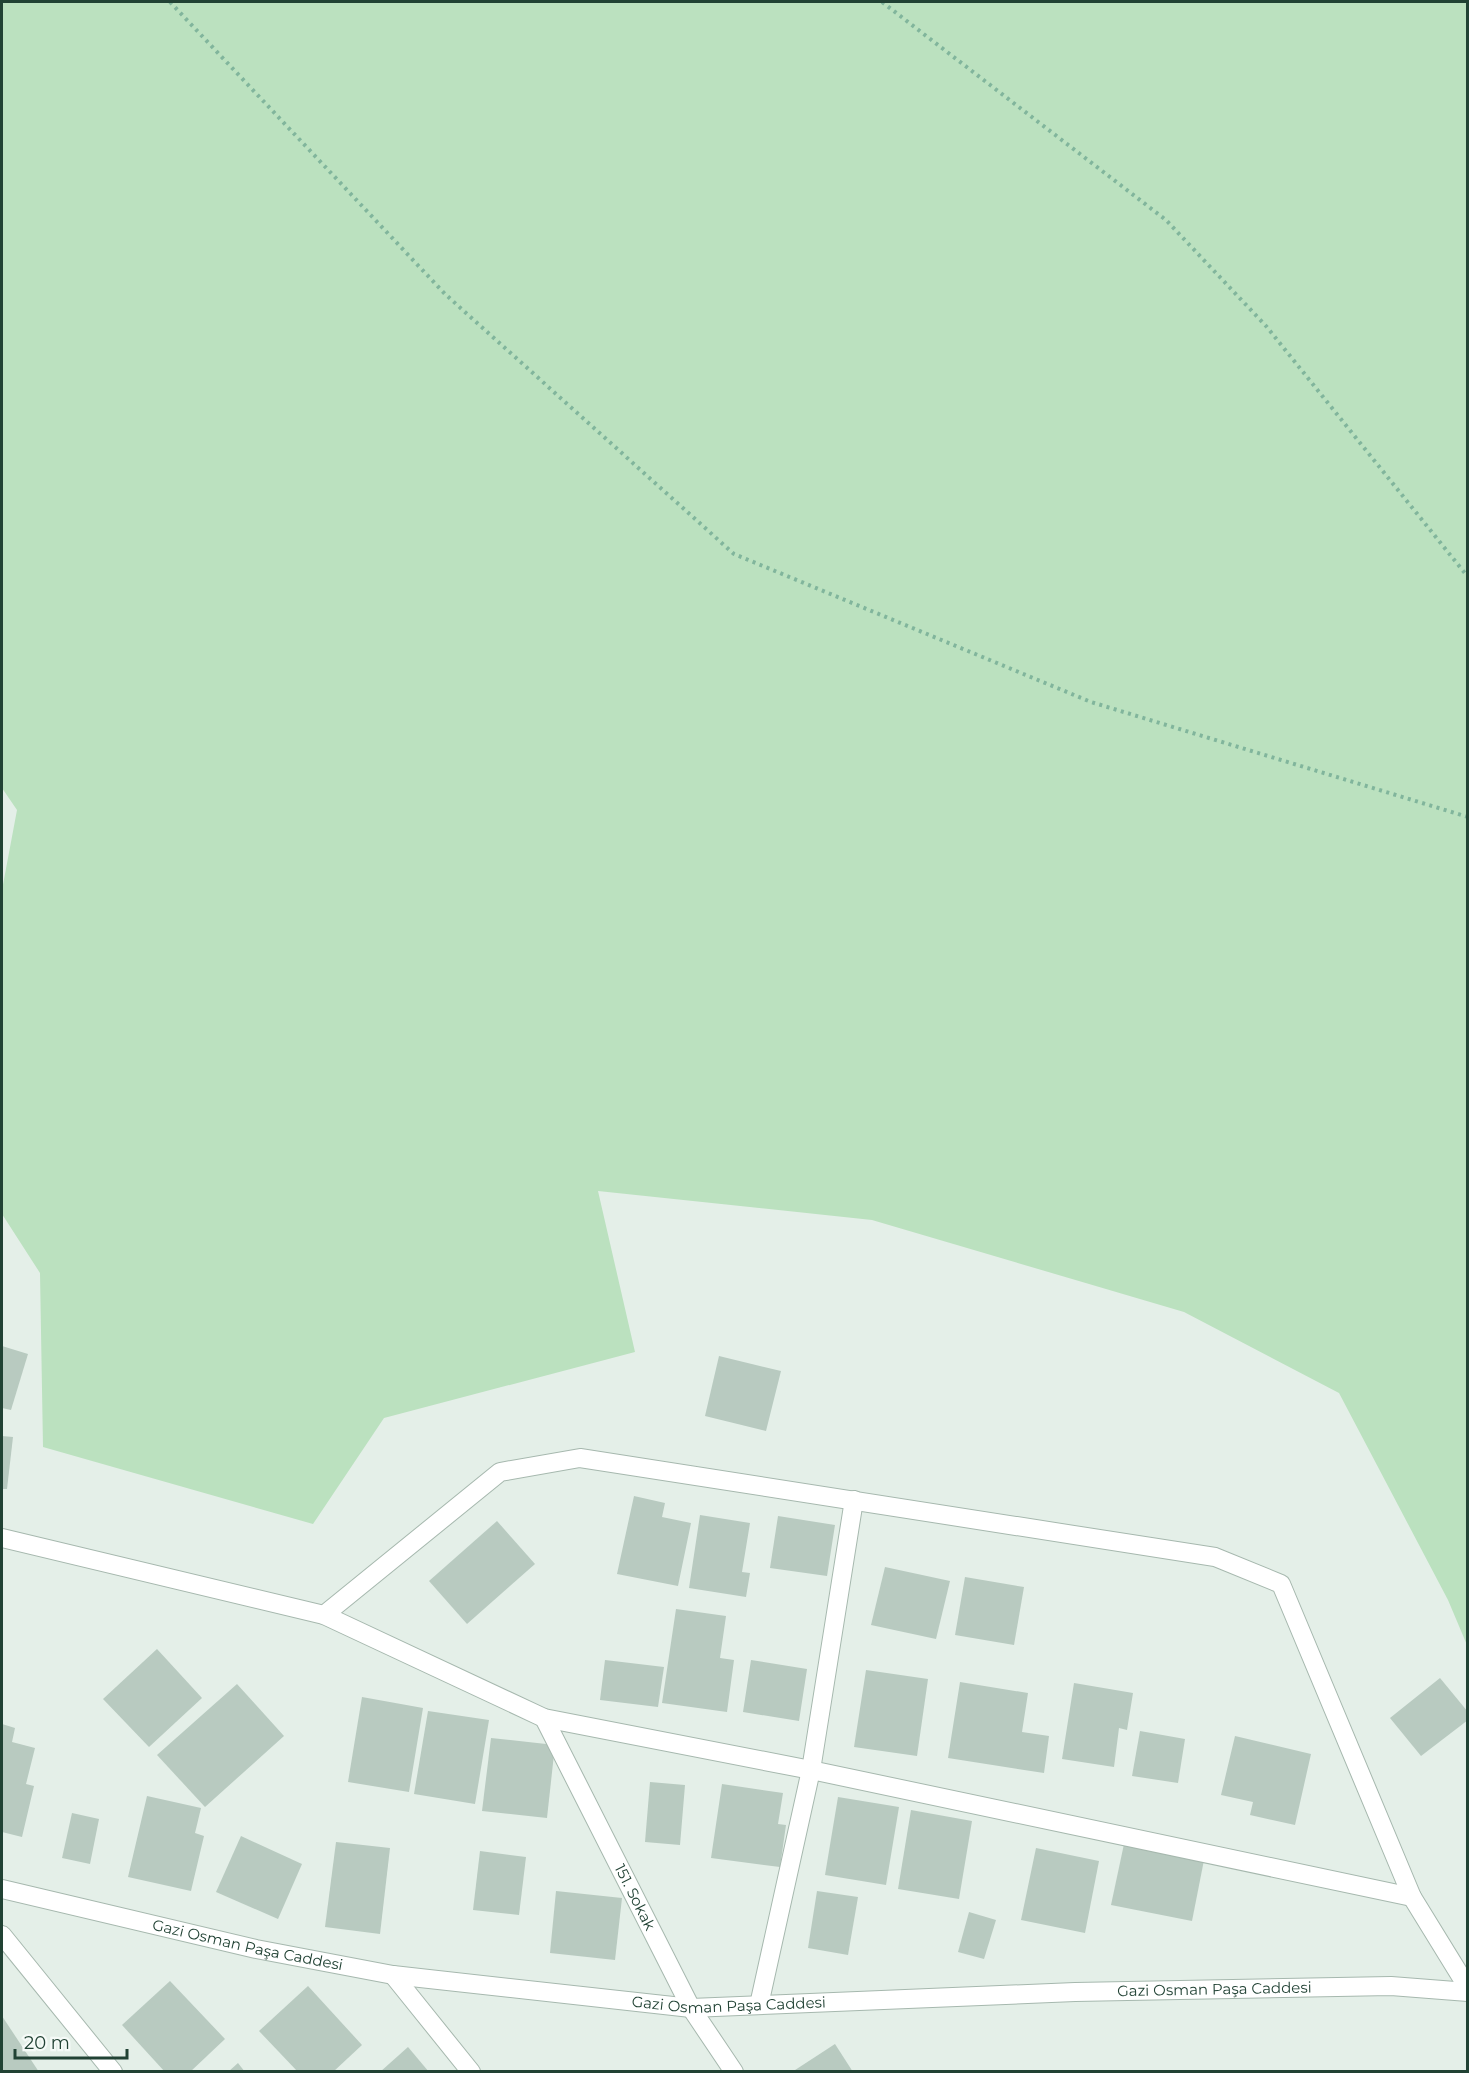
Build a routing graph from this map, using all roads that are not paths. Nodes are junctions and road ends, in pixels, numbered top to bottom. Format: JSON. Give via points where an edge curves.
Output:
{"nodes":[{"id":1,"x":854,"y":1500,"type":"junction"},
{"id":2,"x":2,"y":1538,"type":"edge"},
{"id":3,"x":324,"y":1615,"type":"junction"},
{"id":4,"x":544,"y":1718,"type":"junction"},
{"id":5,"x":811,"y":1770,"type":"junction"},
{"id":6,"x":2,"y":1889,"type":"edge"},
{"id":7,"x":1412,"y":1897,"type":"junction"},
{"id":8,"x":2,"y":1935,"type":"edge"},
{"id":9,"x":393,"y":1975,"type":"junction"},
{"id":10,"x":1467,"y":1990,"type":"edge"},
{"id":11,"x":759,"y":2006,"type":"junction"},
{"id":12,"x":691,"y":2008,"type":"junction"},
{"id":13,"x":113,"y":2072,"type":"edge"},
{"id":14,"x":471,"y":2072,"type":"edge"},
{"id":15,"x":734,"y":2072,"type":"edge"}],
"edges":[{"from":1,"to":3,"type":"street","via":[[580,1458],[500,1472]]},
{"from":1,"to":5,"type":"street"},
{"from":1,"to":7,"type":"street","via":[[1215,1557],[1281,1584]]},
{"from":2,"to":3,"type":"street"},
{"from":3,"to":4,"type":"street"},
{"from":4,"to":5,"type":"street"},
{"from":4,"to":12,"type":"street","name":"151. Sokak"},
{"from":5,"to":7,"type":"street"},
{"from":5,"to":11,"type":"street"},
{"from":6,"to":9,"type":"street","name":"Gazi Osman Paşa Caddesi","via":[[256,1949]]},
{"from":7,"to":10,"type":"street"},
{"from":8,"to":13,"type":"street"},
{"from":9,"to":12,"type":"street","name":"Gazi Osman Paşa Caddesi"},
{"from":9,"to":14,"type":"street"},
{"from":10,"to":11,"type":"street","name":"Gazi Osman Paşa Caddesi","via":[[1391,1986],[1133,1991]]},
{"from":11,"to":12,"type":"street","name":"Gazi Osman Paşa Caddesi"},
{"from":12,"to":15,"type":"street","name":"151. Sokak"}]}
